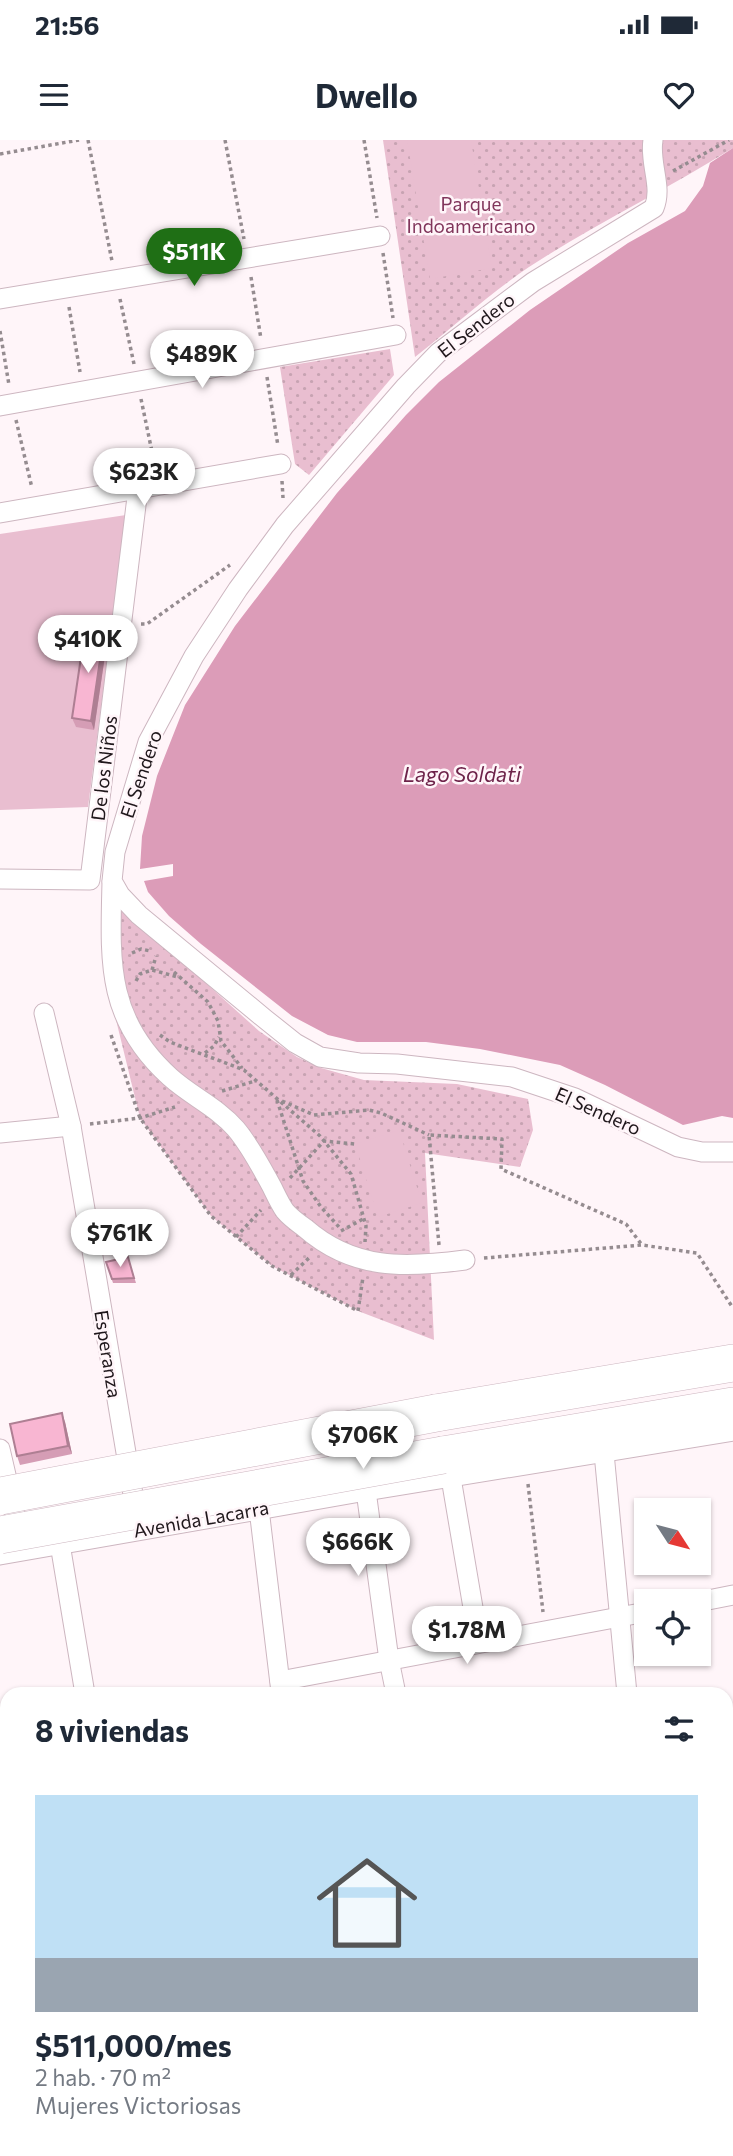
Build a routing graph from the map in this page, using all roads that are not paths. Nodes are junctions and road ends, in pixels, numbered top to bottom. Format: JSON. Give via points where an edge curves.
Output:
{"nodes":[{"id":1,"x":653,"y":140,"type":"edge"},
{"id":2,"x":380,"y":236,"type":"road end"},
{"id":3,"x":0,"y":299,"type":"edge"},
{"id":4,"x":396,"y":335,"type":"road end"},
{"id":5,"x":0,"y":407,"type":"edge"},
{"id":6,"x":281,"y":464,"type":"road end"},
{"id":7,"x":138,"y":489,"type":"junction"},
{"id":8,"x":0,"y":513,"type":"edge"},
{"id":9,"x":0,"y":879,"type":"edge"},
{"id":10,"x":112,"y":881,"type":"junction"},
{"id":11,"x":44,"y":1013,"type":"dead end"},
{"id":12,"x":71,"y":1126,"type":"junction"},
{"id":13,"x":0,"y":1133,"type":"edge"},
{"id":14,"x":729,"y":1152,"type":"edge"},
{"id":15,"x":465,"y":1260,"type":"road end"},
{"id":16,"x":733,"y":1363,"type":"edge"},
{"id":17,"x":733,"y":1406,"type":"edge"},
{"id":18,"x":733,"y":1431,"type":"edge"},
{"id":19,"x":0,"y":1449,"type":"edge"},
{"id":20,"x":604,"y":1452,"type":"junction"},
{"id":21,"x":447,"y":1466,"type":"junction"},
{"id":22,"x":366,"y":1490,"type":"junction"},
{"id":23,"x":0,"y":1496,"type":"edge"},
{"id":24,"x":259,"y":1509,"type":"junction"},
{"id":25,"x":139,"y":1530,"type":"junction"},
{"id":26,"x":12,"y":1543,"type":"edge"},
{"id":27,"x":60,"y":1544,"type":"junction"},
{"id":28,"x":0,"y":1555,"type":"edge"},
{"id":29,"x":733,"y":1595,"type":"edge"},
{"id":30,"x":711,"y":1599,"type":"edge"},
{"id":31,"x":634,"y":1614,"type":"edge"},
{"id":32,"x":620,"y":1617,"type":"junction"},
{"id":33,"x":479,"y":1643,"type":"junction"},
{"id":34,"x":389,"y":1660,"type":"junction"},
{"id":35,"x":84,"y":1687,"type":"edge"},
{"id":36,"x":280,"y":1687,"type":"edge"},
{"id":37,"x":284,"y":1687,"type":"edge"},
{"id":38,"x":395,"y":1687,"type":"edge"},
{"id":39,"x":626,"y":1687,"type":"edge"}],
"edges":[{"from":1,"to":10,"type":"street","name":"El Sendero","via":[[658,192],[654,208],[533,282],[438,353],[285,525],[237,589],[148,742],[115,852]]},
{"from":2,"to":3,"type":"street"},
{"from":4,"to":5,"type":"street"},
{"from":6,"to":7,"type":"street"},
{"from":7,"to":8,"type":"street"},
{"from":7,"to":9,"type":"street","name":"De los Niños","via":[[90,880]]},
{"from":10,"to":14,"type":"street","name":"El Sendero","via":[[139,915],[265,1019],[320,1057],[512,1077],[575,1098],[678,1147]]},
{"from":10,"to":15,"type":"street","via":[[113,969],[120,1005],[134,1036],[183,1088],[233,1125],[285,1211],[322,1243],[365,1256],[440,1263]]},
{"from":11,"to":12,"type":"street","name":"Esperanza"},
{"from":12,"to":13,"type":"street"},
{"from":12,"to":25,"type":"street","name":"Esperanza"},
{"from":16,"to":23,"type":"highway","bridge":true,"via":[[436,1413]]},
{"from":17,"to":21,"type":"highway"},
{"from":18,"to":20,"type":"street","name":"Avenida Lacarra"},
{"from":19,"to":26,"type":"street"},
{"from":20,"to":21,"type":"street","name":"Avenida Lacarra","via":[[526,1465]]},
{"from":20,"to":32,"type":"street"},
{"from":21,"to":22,"type":"street","name":"Avenida Lacarra"},
{"from":21,"to":26,"type":"highway","bridge":true},
{"from":21,"to":33,"type":"street"},
{"from":22,"to":24,"type":"street","name":"Avenida Lacarra"},
{"from":22,"to":34,"type":"street"},
{"from":24,"to":25,"type":"street","name":"Avenida Lacarra"},
{"from":24,"to":36,"type":"street"},
{"from":25,"to":27,"type":"street","name":"Avenida Lacarra"},
{"from":26,"to":27,"type":"street","name":"Avenida Lacarra"},
{"from":26,"to":28,"type":"street","name":"Avenida Lacarra"},
{"from":27,"to":35,"type":"street"},
{"from":29,"to":30,"type":"street"},
{"from":31,"to":32,"type":"street"},
{"from":32,"to":33,"type":"street"},
{"from":32,"to":39,"type":"street"},
{"from":33,"to":34,"type":"street"},
{"from":34,"to":37,"type":"street"},
{"from":34,"to":38,"type":"street"}]}
